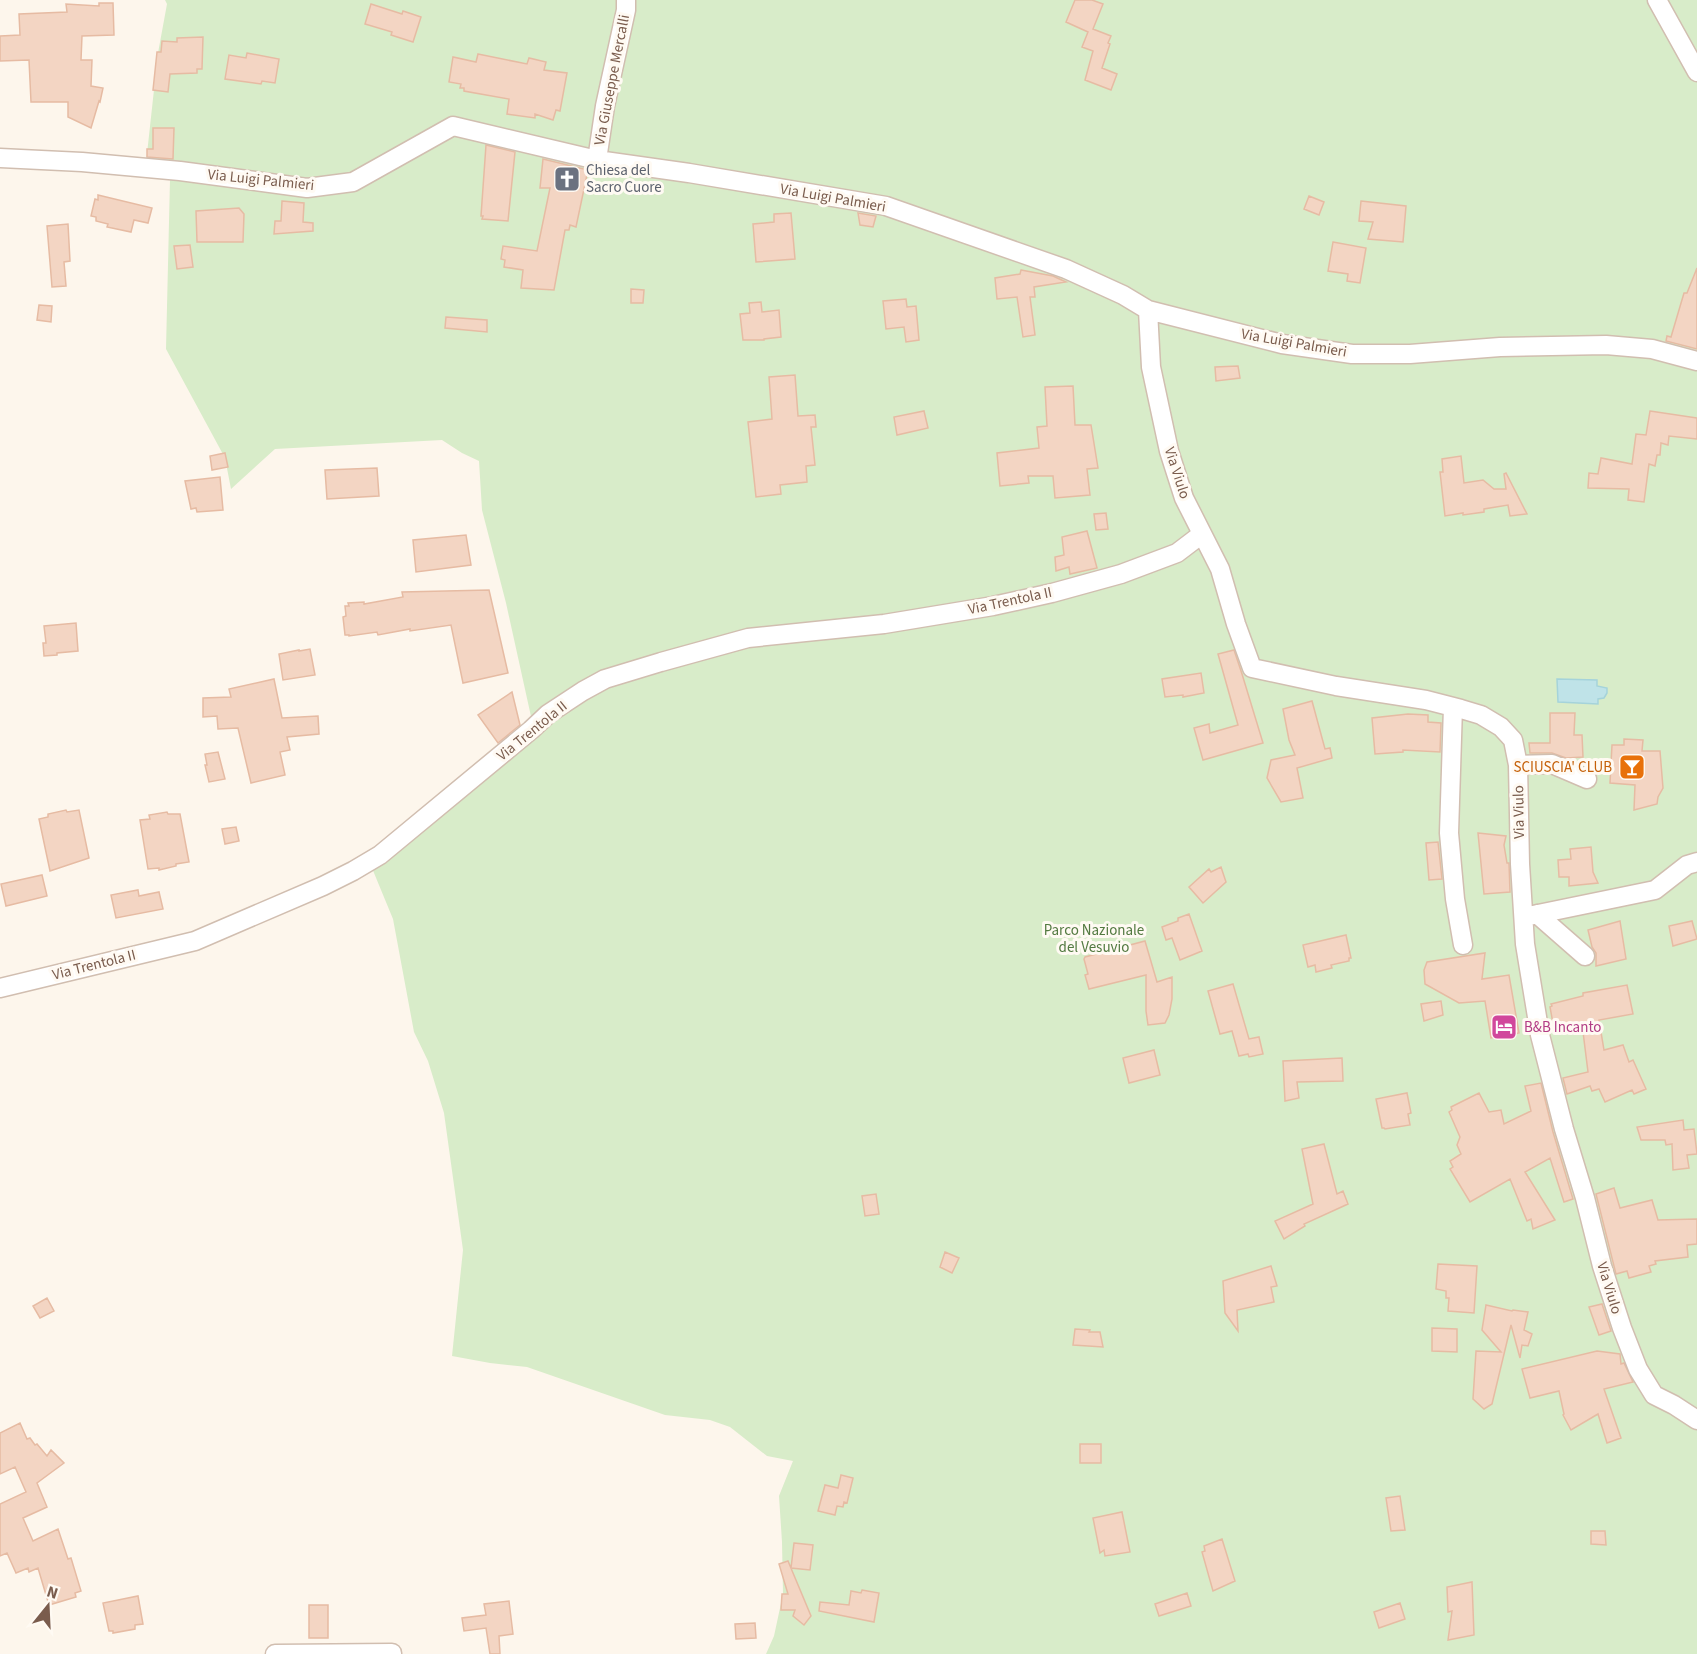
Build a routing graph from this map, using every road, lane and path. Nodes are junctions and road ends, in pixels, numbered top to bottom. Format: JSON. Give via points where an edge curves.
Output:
{"nodes":[{"id":1,"x":627,"y":0,"type":"edge"},
{"id":2,"x":1656,"y":0,"type":"edge"},
{"id":3,"x":1697,"y":72,"type":"edge"},
{"id":4,"x":0,"y":158,"type":"edge"},
{"id":5,"x":597,"y":160,"type":"junction"},
{"id":6,"x":1148,"y":310,"type":"junction"},
{"id":7,"x":1697,"y":362,"type":"edge"},
{"id":8,"x":1202,"y":534,"type":"junction"},
{"id":9,"x":1453,"y":706,"type":"junction"},
{"id":10,"x":1518,"y":765,"type":"junction"},
{"id":11,"x":1587,"y":779,"type":"dead end"},
{"id":12,"x":1697,"y":862,"type":"edge"},
{"id":13,"x":1530,"y":915,"type":"junction"},
{"id":14,"x":1463,"y":945,"type":"dead end"},
{"id":15,"x":1585,"y":956,"type":"dead end"},
{"id":16,"x":0,"y":988,"type":"edge"},
{"id":17,"x":1697,"y":1420,"type":"edge"},
{"id":18,"x":392,"y":1653,"type":"edge"},
{"id":19,"x":275,"y":1654,"type":"edge"}],
"edges":[{"from":1,"to":5,"type":"street","name":"Via Giuseppe Mercalli"},
{"from":2,"to":3,"type":"street"},
{"from":4,"to":5,"type":"street","name":"Via Luigi Palmieri","via":[[169,170],[308,188],[353,182],[453,126]]},
{"from":5,"to":6,"type":"street","name":"Via Luigi Palmieri","via":[[886,206],[1066,269]]},
{"from":6,"to":7,"type":"street","name":"Via Luigi Palmieri","via":[[1282,344],[1352,354],[1606,345],[1652,349]]},
{"from":6,"to":8,"type":"street","name":"Via Viulo","via":[[1151,367],[1161,418],[1184,498]]},
{"from":8,"to":9,"type":"street","name":"Via Viulo","via":[[1220,569],[1252,668]]},
{"from":8,"to":16,"type":"street","name":"Via Trentola II","via":[[1177,553],[1052,593],[884,624],[748,638],[605,679],[548,714],[380,855],[353,871],[195,941]]},
{"from":9,"to":10,"type":"street","name":"Via Viulo","via":[[1482,715],[1501,727],[1513,740]]},
{"from":9,"to":14,"type":"street","via":[[1449,833]]},
{"from":10,"to":11,"type":"street","via":[[1552,764]]},
{"from":10,"to":13,"type":"street","name":"Via Viulo","via":[[1520,864]]},
{"from":12,"to":13,"type":"street","via":[[1687,865],[1656,890]]},
{"from":13,"to":15,"type":"street"},
{"from":13,"to":17,"type":"street","name":"Via Viulo","via":[[1525,944],[1540,1035],[1622,1328],[1638,1369],[1654,1395]]},
{"from":18,"to":19,"type":"street"}]}
